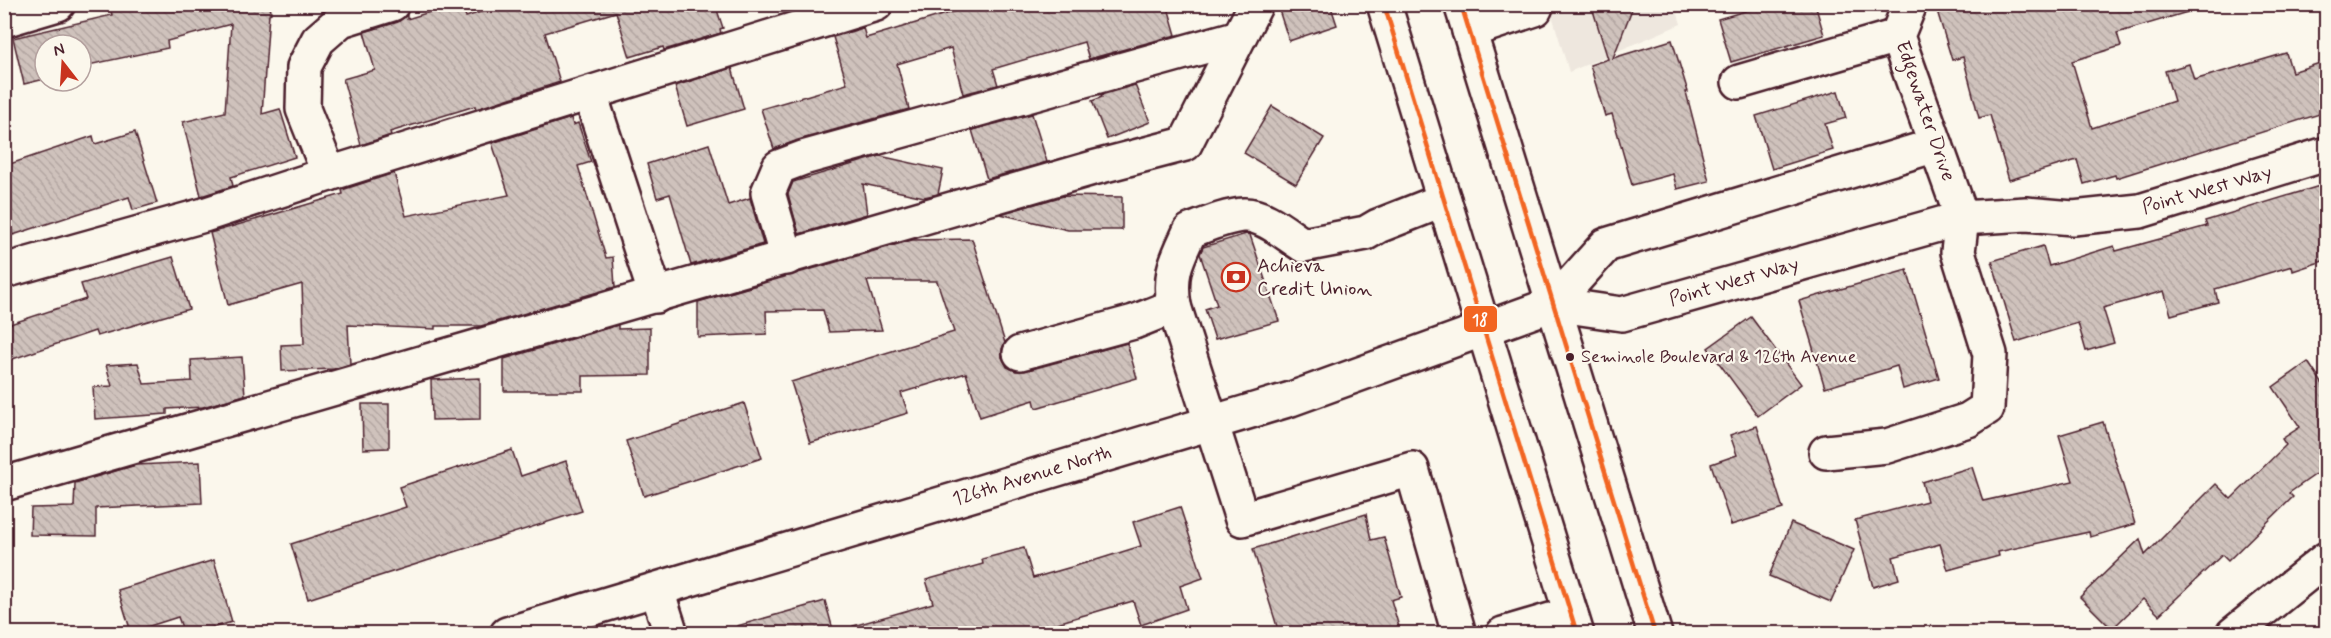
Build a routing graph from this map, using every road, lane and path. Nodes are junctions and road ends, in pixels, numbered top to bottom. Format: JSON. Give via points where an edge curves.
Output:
{"nodes":[{"id":1,"x":58,"y":4,"type":"edge"},
{"id":2,"x":392,"y":4,"type":"edge"},
{"id":3,"x":876,"y":4,"type":"edge"},
{"id":4,"x":1256,"y":4,"type":"edge"},
{"id":5,"x":1384,"y":4,"type":"edge"},
{"id":6,"x":1537,"y":4,"type":"edge"},
{"id":7,"x":1911,"y":4,"type":"edge"},
{"id":8,"x":1465,"y":18,"type":"edge"},
{"id":9,"x":4,"y":20,"type":"edge"},
{"id":10,"x":1897,"y":36,"type":"junction"},
{"id":11,"x":1239,"y":37,"type":"junction"},
{"id":12,"x":1739,"y":82,"type":"dead end"},
{"id":13,"x":590,"y":94,"type":"junction"},
{"id":14,"x":1936,"y":145,"type":"junction"},
{"id":15,"x":2326,"y":154,"type":"edge"},
{"id":16,"x":329,"y":174,"type":"junction"},
{"id":17,"x":1444,"y":200,"type":"junction"},
{"id":18,"x":1962,"y":218,"type":"junction"},
{"id":19,"x":787,"y":258,"type":"junction"},
{"id":20,"x":4,"y":271,"type":"edge"},
{"id":21,"x":656,"y":296,"type":"junction"},
{"id":22,"x":1552,"y":304,"type":"junction"},
{"id":23,"x":1174,"y":306,"type":"junction"},
{"id":24,"x":1484,"y":328,"type":"junction"},
{"id":25,"x":1020,"y":353,"type":"dead end"},
{"id":26,"x":1210,"y":423,"type":"junction"},
{"id":27,"x":1826,"y":452,"type":"dead end"},
{"id":28,"x":4,"y":484,"type":"edge"},
{"id":29,"x":2326,"y":559,"type":"edge"},
{"id":30,"x":657,"y":590,"type":"junction"},
{"id":31,"x":1574,"y":624,"type":"edge"},
{"id":32,"x":507,"y":633,"type":"edge"},
{"id":33,"x":671,"y":633,"type":"edge"},
{"id":34,"x":1459,"y":633,"type":"edge"},
{"id":35,"x":1503,"y":633,"type":"edge"},
{"id":36,"x":1655,"y":633,"type":"edge"},
{"id":37,"x":2234,"y":633,"type":"edge"}],
"edges":[{"from":1,"to":9,"type":"street"},
{"from":2,"to":16,"type":"street","via":[[340,20],[318,40],[304,67],[303,109]]},
{"from":3,"to":13,"type":"street"},
{"from":4,"to":11,"type":"street"},
{"from":5,"to":17,"type":"street"},
{"from":6,"to":8,"type":"street","via":[[1535,9]]},
{"from":7,"to":10,"type":"street","name":"Edgewater Drive"},
{"from":8,"to":22,"type":"street"},
{"from":10,"to":12,"type":"street"},
{"from":10,"to":14,"type":"street","name":"Edgewater Drive"},
{"from":11,"to":19,"type":"street","via":[[1185,144]]},
{"from":11,"to":19,"type":"street","via":[[780,167],[768,193]]},
{"from":13,"to":16,"type":"street"},
{"from":13,"to":21,"type":"street"},
{"from":14,"to":18,"type":"street","name":"Edgewater Drive"},
{"from":14,"to":22,"type":"street","via":[[1606,245]]},
{"from":15,"to":18,"type":"street","name":"Point West Way","via":[[2140,211],[2073,218],[2026,214]]},
{"from":16,"to":20,"type":"street","via":[[204,215]]},
{"from":17,"to":23,"type":"street","via":[[1366,233],[1302,245],[1263,220],[1245,214],[1212,222],[1190,231],[1174,266]]},
{"from":17,"to":24,"type":"street"},
{"from":18,"to":22,"type":"street","name":"Point West Way","via":[[1622,314]]},
{"from":18,"to":27,"type":"street","via":[[1958,252],[1990,354],[1987,408],[1968,420],[1887,446]]},
{"from":19,"to":21,"type":"street"},
{"from":21,"to":28,"type":"street"},
{"from":22,"to":24,"type":"street","name":"126th Avenue North"},
{"from":22,"to":36,"type":"street"},
{"from":23,"to":25,"type":"street","via":[[1134,322]]},
{"from":23,"to":26,"type":"street"},
{"from":24,"to":26,"type":"street","name":"126th Avenue North","via":[[1291,399]]},
{"from":24,"to":31,"type":"street"},
{"from":26,"to":30,"type":"street","name":"126th Avenue North"},
{"from":26,"to":34,"type":"street","via":[[1242,519],[1412,469]]},
{"from":29,"to":37,"type":"street"},
{"from":30,"to":32,"type":"street","name":"126th Avenue North"},
{"from":30,"to":33,"type":"street"},
{"from":31,"to":35,"type":"street"}]}
